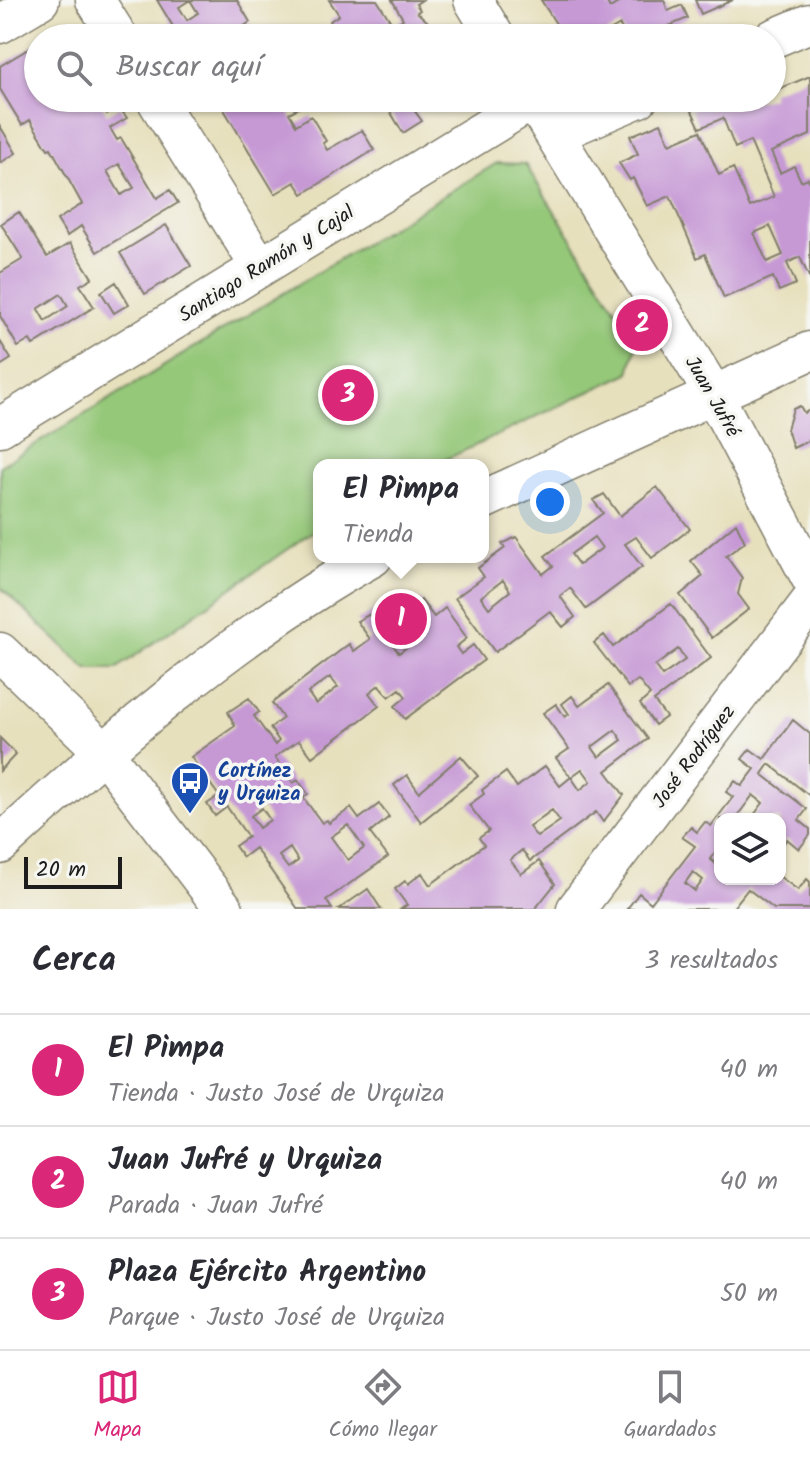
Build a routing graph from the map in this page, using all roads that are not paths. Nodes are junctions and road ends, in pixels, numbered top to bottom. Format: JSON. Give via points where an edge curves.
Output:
{"nodes":[{"id":1,"x":40,"y":0,"type":"edge"},
{"id":2,"x":95,"y":0,"type":"edge"},
{"id":3,"x":473,"y":0,"type":"edge"},
{"id":4,"x":810,"y":23,"type":"edge"},
{"id":5,"x":0,"y":24,"type":"edge"},
{"id":6,"x":110,"y":24,"type":"edge"},
{"id":7,"x":488,"y":24,"type":"edge"},
{"id":8,"x":786,"y":33,"type":"edge"},
{"id":9,"x":164,"y":112,"type":"edge"},
{"id":10,"x":512,"y":112,"type":"edge"},
{"id":11,"x":541,"y":112,"type":"edge"},
{"id":12,"x":606,"y":112,"type":"edge"},
{"id":13,"x":555,"y":134,"type":"junction"},
{"id":14,"x":260,"y":267,"type":"junction"},
{"id":15,"x":810,"y":351,"type":"edge"},
{"id":16,"x":714,"y":395,"type":"junction"},
{"id":17,"x":0,"y":427,"type":"edge"},
{"id":18,"x":489,"y":497,"type":"edge"},
{"id":19,"x":363,"y":563,"type":"edge"},
{"id":20,"x":810,"y":577,"type":"edge"},
{"id":21,"x":810,"y":602,"type":"edge"},
{"id":22,"x":0,"y":652,"type":"edge"},
{"id":23,"x":103,"y":751,"type":"junction"},
{"id":24,"x":0,"y":845,"type":"edge"},
{"id":25,"x":224,"y":909,"type":"edge"},
{"id":26,"x":576,"y":909,"type":"edge"}],
"edges":[{"from":1,"to":5,"type":"street"},
{"from":2,"to":6,"type":"street"},
{"from":3,"to":7,"type":"street"},
{"from":4,"to":8,"type":"street"},
{"from":9,"to":14,"type":"street"},
{"from":10,"to":14,"type":"street","name":"Santiago Ramón y Cajal"},
{"from":11,"to":13,"type":"street","name":"Juan Jufré"},
{"from":12,"to":13,"type":"street"},
{"from":13,"to":16,"type":"street","name":"Juan Jufré"},
{"from":14,"to":17,"type":"street","name":"Santiago Ramón y Cajal"},
{"from":15,"to":16,"type":"street"},
{"from":16,"to":18,"type":"street"},
{"from":16,"to":20,"type":"street","name":"Juan Jufré"},
{"from":19,"to":23,"type":"street","via":[[278,614]]},
{"from":21,"to":26,"type":"street","name":"José Rodríguez"},
{"from":22,"to":23,"type":"street"},
{"from":23,"to":24,"type":"street"},
{"from":23,"to":25,"type":"street"}]}
